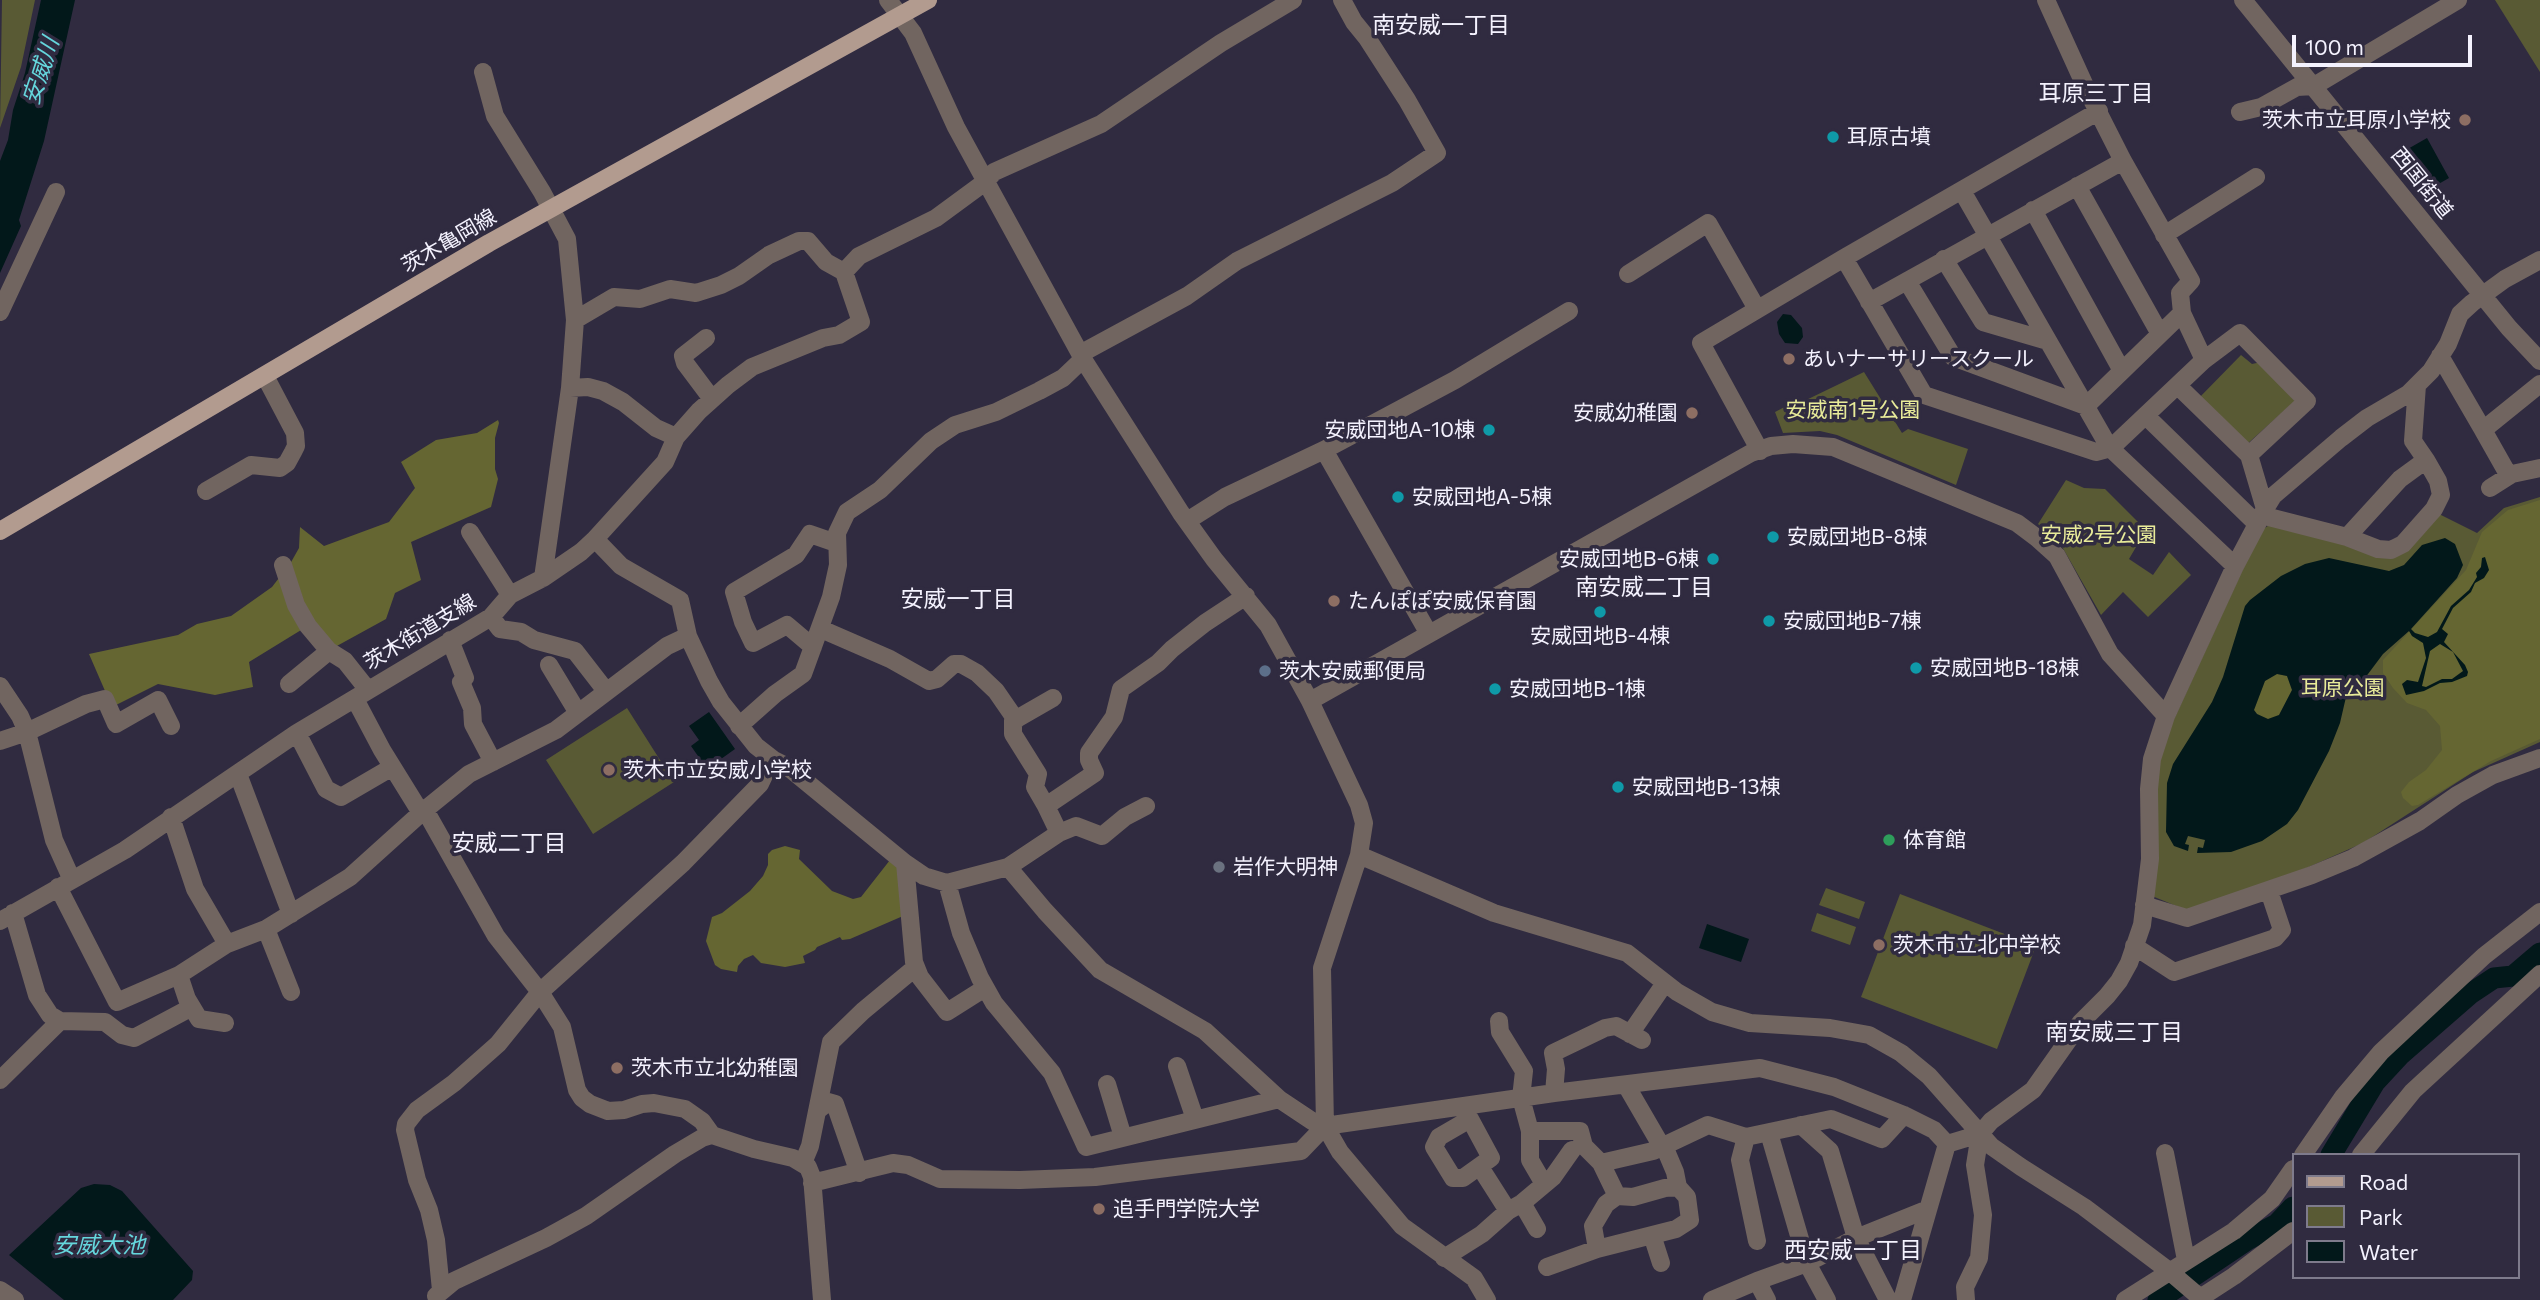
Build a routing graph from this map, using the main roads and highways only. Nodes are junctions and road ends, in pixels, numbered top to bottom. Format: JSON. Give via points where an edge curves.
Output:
{"nodes":[{"id":1,"x":928,"y":0,"type":"edge"},
{"id":2,"x":0,"y":530,"type":"edge"}],
"edges":[{"from":1,"to":2,"type":"main road","name":"茨木亀岡線","via":[[551,208]]}]}
